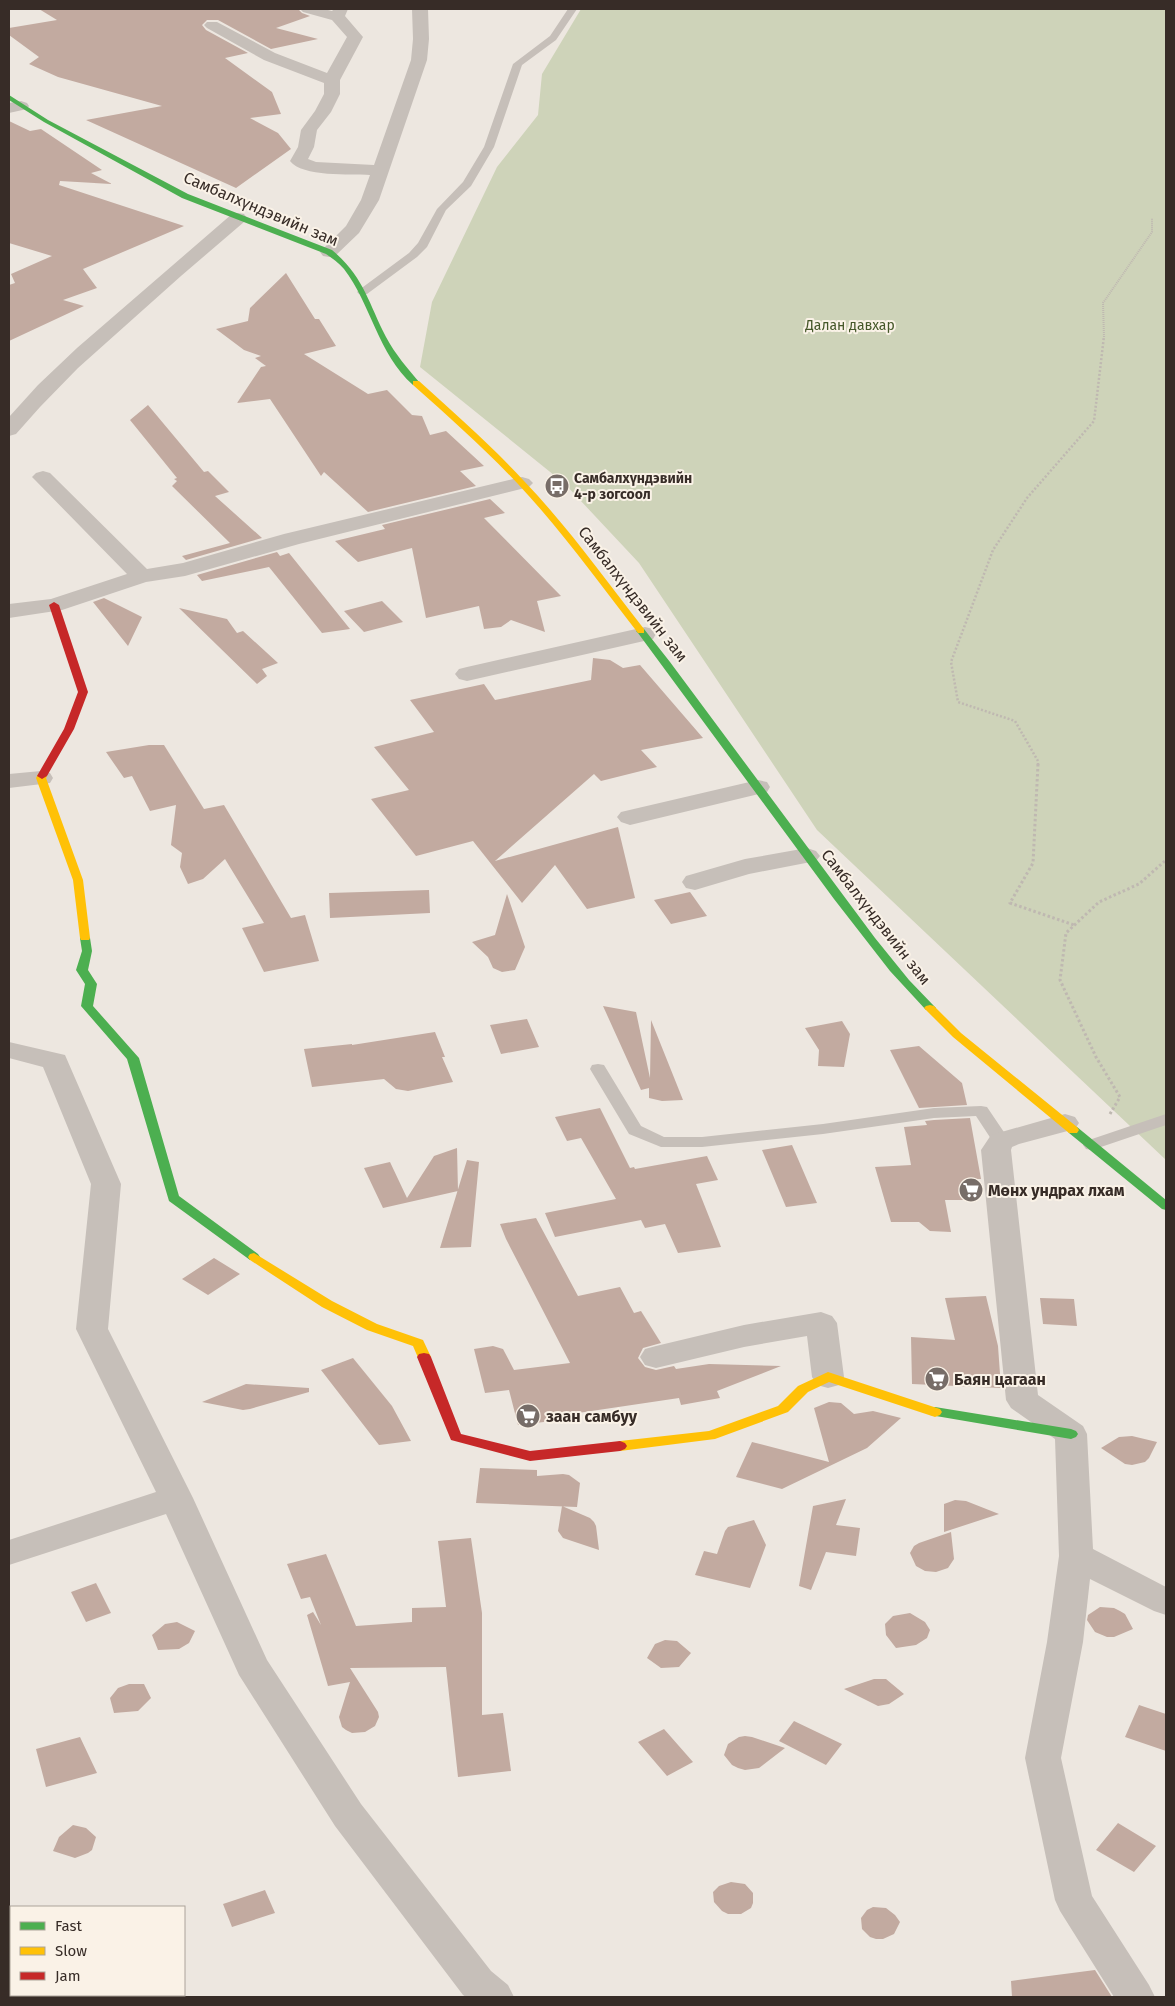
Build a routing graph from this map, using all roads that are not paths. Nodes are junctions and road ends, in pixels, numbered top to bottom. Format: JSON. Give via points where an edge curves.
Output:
{"nodes":[{"id":1,"x":308,"y":9,"type":"edge"},
{"id":2,"x":420,"y":9,"type":"edge"},
{"id":3,"x":572,"y":9,"type":"edge"},
{"id":4,"x":339,"y":13,"type":"edge"},
{"id":5,"x":212,"y":25,"type":"dead end"},
{"id":6,"x":332,"y":80,"type":"junction"},
{"id":7,"x":13,"y":104,"type":"edge"},
{"id":8,"x":381,"y":170,"type":"junction"},
{"id":9,"x":238,"y":218,"type":"junction"},
{"id":10,"x":329,"y":252,"type":"junction"},
{"id":11,"x":363,"y":292,"type":"junction"},
{"id":12,"x":9,"y":430,"type":"edge"},
{"id":13,"x":43,"y":477,"type":"dead end"},
{"id":14,"x":522,"y":483,"type":"junction"},
{"id":15,"x":142,"y":576,"type":"junction"},
{"id":16,"x":54,"y":605,"type":"junction"},
{"id":17,"x":9,"y":611,"type":"edge"},
{"id":18,"x":645,"y":634,"type":"junction"},
{"id":19,"x":467,"y":674,"type":"dead end"},
{"id":20,"x":41,"y":778,"type":"junction"},
{"id":21,"x":9,"y":781,"type":"edge"},
{"id":22,"x":758,"y":787,"type":"junction"},
{"id":23,"x":630,"y":817,"type":"dead end"},
{"id":24,"x":807,"y":856,"type":"junction"},
{"id":25,"x":695,"y":882,"type":"dead end"},
{"id":26,"x":9,"y":1050,"type":"edge"},
{"id":27,"x":598,"y":1069,"type":"dead end"},
{"id":28,"x":1166,"y":1119,"type":"edge"},
{"id":29,"x":1065,"y":1123,"type":"junction"},
{"id":30,"x":1001,"y":1141,"type":"junction"},
{"id":31,"x":1092,"y":1145,"type":"junction"},
{"id":32,"x":1166,"y":1206,"type":"edge"},
{"id":33,"x":656,"y":1357,"type":"dead end"},
{"id":34,"x":828,"y":1377,"type":"junction"},
{"id":35,"x":1071,"y":1434,"type":"junction"},
{"id":36,"x":176,"y":1498,"type":"junction"},
{"id":37,"x":9,"y":1553,"type":"edge"},
{"id":38,"x":1076,"y":1556,"type":"junction"},
{"id":39,"x":1166,"y":1602,"type":"edge"},
{"id":40,"x":494,"y":1997,"type":"edge"},
{"id":41,"x":1136,"y":1997,"type":"edge"}],
"edges":[{"from":1,"to":4,"type":"street"},
{"from":2,"to":8,"type":"street","via":[[422,39],[418,60]]},
{"from":3,"to":11,"type":"lane","via":[[553,38],[518,64],[489,147],[467,184],[442,210],[422,245]]},
{"from":4,"to":6,"type":"street","via":[[355,37]]},
{"from":5,"to":6,"type":"street","via":[[272,59]]},
{"from":6,"to":8,"type":"street","via":[[332,94],[309,130],[300,162],[316,167]]},
{"from":7,"to":9,"type":"street","name":"Самбалхүндэвийн зам","via":[[185,196]]},
{"from":8,"to":10,"type":"street","via":[[370,200],[353,229]]},
{"from":9,"to":10,"type":"street","name":"Самбалхүндэвийн зам"},
{"from":9,"to":12,"type":"street","via":[[76,359],[28,406]]},
{"from":10,"to":11,"type":"street","name":"Самбалхүндэвийн зам","via":[[345,265]]},
{"from":11,"to":14,"type":"street","name":"Самбалхүндэвийн зам","via":[[383,338],[408,376]]},
{"from":13,"to":15,"type":"street"},
{"from":14,"to":15,"type":"street","via":[[292,539],[185,569]]},
{"from":14,"to":18,"type":"street","name":"Самбалхүндэвийн зам"},
{"from":15,"to":16,"type":"street"},
{"from":16,"to":17,"type":"street"},
{"from":16,"to":20,"type":"street","via":[[83,692],[69,730]]},
{"from":18,"to":19,"type":"street"},
{"from":18,"to":22,"type":"street","name":"Самбалхүндэвийн зам"},
{"from":20,"to":21,"type":"street"},
{"from":20,"to":34,"type":"street","via":[[78,880],[88,951],[82,970],[91,984],[87,1006],[133,1058],[173,1198],[245,1251],[327,1304],[372,1327],[418,1343],[456,1437],[530,1456],[710,1436],[783,1409],[803,1389]]},
{"from":22,"to":23,"type":"street"},
{"from":22,"to":24,"type":"street","name":"Самбалхүндэвийн зам"},
{"from":24,"to":25,"type":"street"},
{"from":24,"to":29,"type":"street","name":"Самбалхүндэвийн зам","via":[[920,999],[957,1035]]},
{"from":26,"to":36,"type":"street","via":[[55,1061],[106,1184],[92,1329]]},
{"from":27,"to":30,"type":"lane","via":[[635,1130],[660,1142],[702,1142],[934,1113],[981,1111]]},
{"from":28,"to":31,"type":"lane"},
{"from":29,"to":30,"type":"street"},
{"from":29,"to":31,"type":"street","name":"Самбалхүндэвийн зам"},
{"from":30,"to":35,"type":"street","via":[[996,1150],[1022,1400]]},
{"from":31,"to":32,"type":"street","name":"Самбалхүндэвийн зам"},
{"from":33,"to":34,"type":"street","via":[[744,1336],[821,1323]]},
{"from":34,"to":35,"type":"street","via":[[932,1412]]},
{"from":35,"to":38,"type":"street"},
{"from":36,"to":37,"type":"street"},
{"from":36,"to":40,"type":"street","via":[[252,1665],[348,1816],[477,1983]]},
{"from":38,"to":39,"type":"street"},
{"from":38,"to":41,"type":"street","via":[[1042,1758],[1074,1900]]}]}
